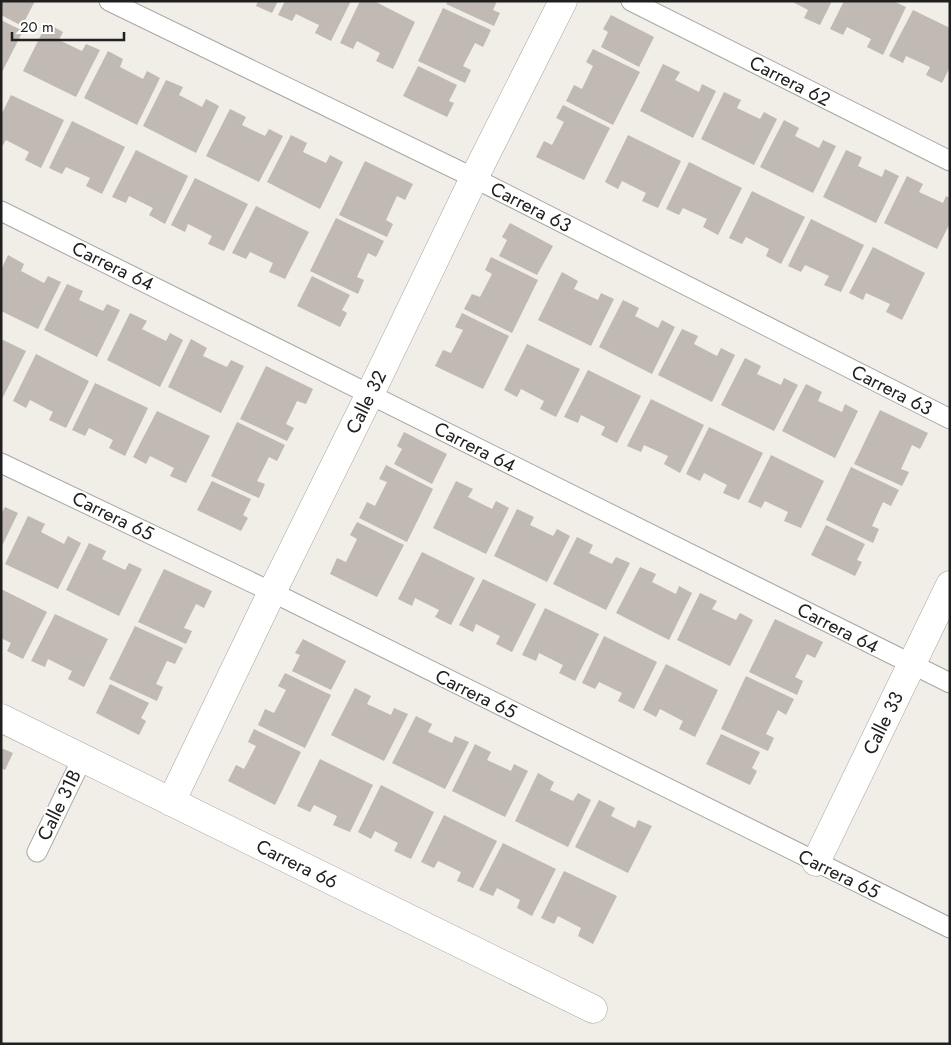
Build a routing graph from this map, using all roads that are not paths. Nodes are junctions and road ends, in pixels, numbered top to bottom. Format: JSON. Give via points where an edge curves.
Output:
{"nodes":[{"id":1,"x":109,"y":1,"type":"edge"},
{"id":2,"x":563,"y":1,"type":"edge"},
{"id":3,"x":631,"y":1,"type":"edge"},
{"id":4,"x":950,"y":161,"type":"edge"},
{"id":5,"x":474,"y":178,"type":"junction"},
{"id":6,"x":1,"y":211,"type":"edge"},
{"id":7,"x":370,"y":394,"type":"junction"},
{"id":8,"x":950,"y":419,"type":"edge"},
{"id":9,"x":1,"y":463,"type":"edge"},
{"id":10,"x":950,"y":584,"type":"edge"},
{"id":11,"x":272,"y":592,"type":"junction"},
{"id":12,"x":912,"y":664,"type":"junction"},
{"id":13,"x":950,"y":683,"type":"edge"},
{"id":14,"x":1,"y":718,"type":"edge"},
{"id":15,"x":82,"y":758,"type":"junction"},
{"id":16,"x":171,"y":802,"type":"junction"},
{"id":17,"x":36,"y":852,"type":"dead end"},
{"id":18,"x":816,"y":862,"type":"junction"},
{"id":19,"x":950,"y":928,"type":"edge"},
{"id":20,"x":593,"y":1009,"type":"dead end"}],
"edges":[{"from":1,"to":5,"type":"lane","name":"Carrera 63"},
{"from":2,"to":5,"type":"street","name":"Calle 32"},
{"from":3,"to":4,"type":"lane","name":"Carrera 62"},
{"from":5,"to":7,"type":"street","name":"Calle 32"},
{"from":5,"to":8,"type":"lane","name":"Carrera 63"},
{"from":6,"to":7,"type":"lane","name":"Carrera 64"},
{"from":7,"to":11,"type":"street","name":"Calle 32"},
{"from":7,"to":12,"type":"lane","name":"Carrera 64"},
{"from":9,"to":11,"type":"lane","name":"Carrera 65"},
{"from":10,"to":12,"type":"street","name":"Calle 33"},
{"from":11,"to":16,"type":"street","name":"Calle 32"},
{"from":11,"to":18,"type":"lane","name":"Carrera 65"},
{"from":12,"to":13,"type":"lane","name":"Carrera 64"},
{"from":12,"to":18,"type":"street","name":"Calle 33"},
{"from":14,"to":15,"type":"street","name":"Carrera 66"},
{"from":15,"to":16,"type":"street","name":"Carrera 66"},
{"from":15,"to":17,"type":"lane","name":"Calle 31B"},
{"from":16,"to":20,"type":"street","name":"Carrera 66"},
{"from":18,"to":19,"type":"lane","name":"Carrera 65"}]}
